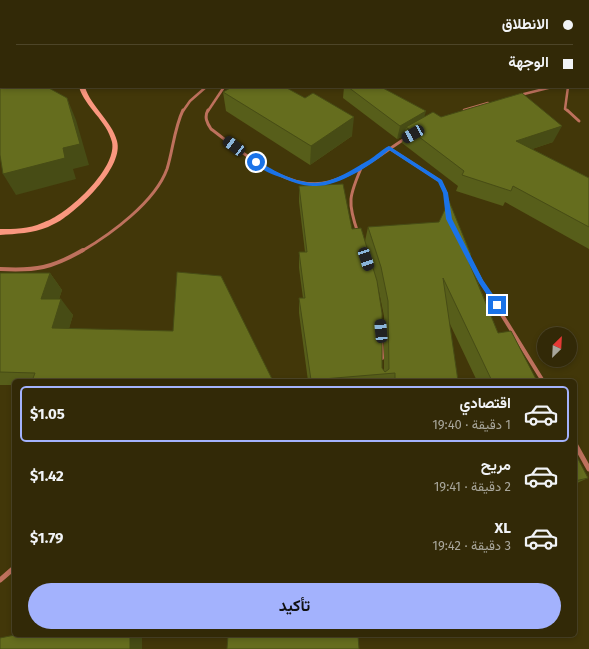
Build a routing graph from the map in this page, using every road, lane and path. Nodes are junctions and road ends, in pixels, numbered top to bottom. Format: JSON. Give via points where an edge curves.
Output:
{"nodes":[{"id":1,"x":82,"y":88,"type":"edge"},
{"id":2,"x":205,"y":88,"type":"edge"},
{"id":3,"x":223,"y":88,"type":"edge"},
{"id":4,"x":548,"y":88,"type":"edge"},
{"id":5,"x":568,"y":88,"type":"edge"},
{"id":6,"x":519,"y":96,"type":"edge"},
{"id":7,"x":489,"y":103,"type":"edge"},
{"id":8,"x":459,"y":112,"type":"edge"},
{"id":9,"x":580,"y":122,"type":"dead end"},
{"id":10,"x":409,"y":136,"type":"edge"},
{"id":11,"x":389,"y":148,"type":"junction"},
{"id":12,"x":362,"y":166,"type":"junction"},
{"id":13,"x":448,"y":212,"type":"edge"},
{"id":14,"x":0,"y":232,"type":"edge"},
{"id":15,"x":358,"y":235,"type":"edge"},
{"id":16,"x":466,"y":254,"type":"edge"},
{"id":17,"x":0,"y":269,"type":"edge"},
{"id":18,"x":381,"y":331,"type":"edge"},
{"id":19,"x":382,"y":360,"type":"edge"},
{"id":20,"x":542,"y":379,"type":"edge"},
{"id":21,"x":577,"y":448,"type":"edge"},
{"id":22,"x":589,"y":469,"type":"edge"},
{"id":23,"x":12,"y":570,"type":"edge"},
{"id":24,"x":0,"y":580,"type":"edge"}],
"edges":[{"from":1,"to":14,"type":"street","via":[[115,144],[114,155],[109,165],[90,191],[61,217],[23,232]]},
{"from":2,"to":17,"type":"street","via":[[189,102],[181,115],[166,172],[154,192],[123,223],[89,247],[53,266],[25,270]]},
{"from":3,"to":12,"type":"street","via":[[206,114],[206,122],[211,129],[276,174],[313,185],[328,183]]},
{"from":4,"to":6,"type":"street"},
{"from":5,"to":9,"type":"street","via":[[565,110]]},
{"from":7,"to":8,"type":"street"},
{"from":10,"to":11,"type":"street"},
{"from":11,"to":12,"type":"street"},
{"from":11,"to":13,"type":"street","via":[[440,181],[446,193]]},
{"from":12,"to":15,"type":"street","via":[[349,194],[348,203]]},
{"from":16,"to":20,"type":"street"},
{"from":18,"to":19,"type":"street"},
{"from":21,"to":22,"type":"street"},
{"from":23,"to":24,"type":"street"}]}
